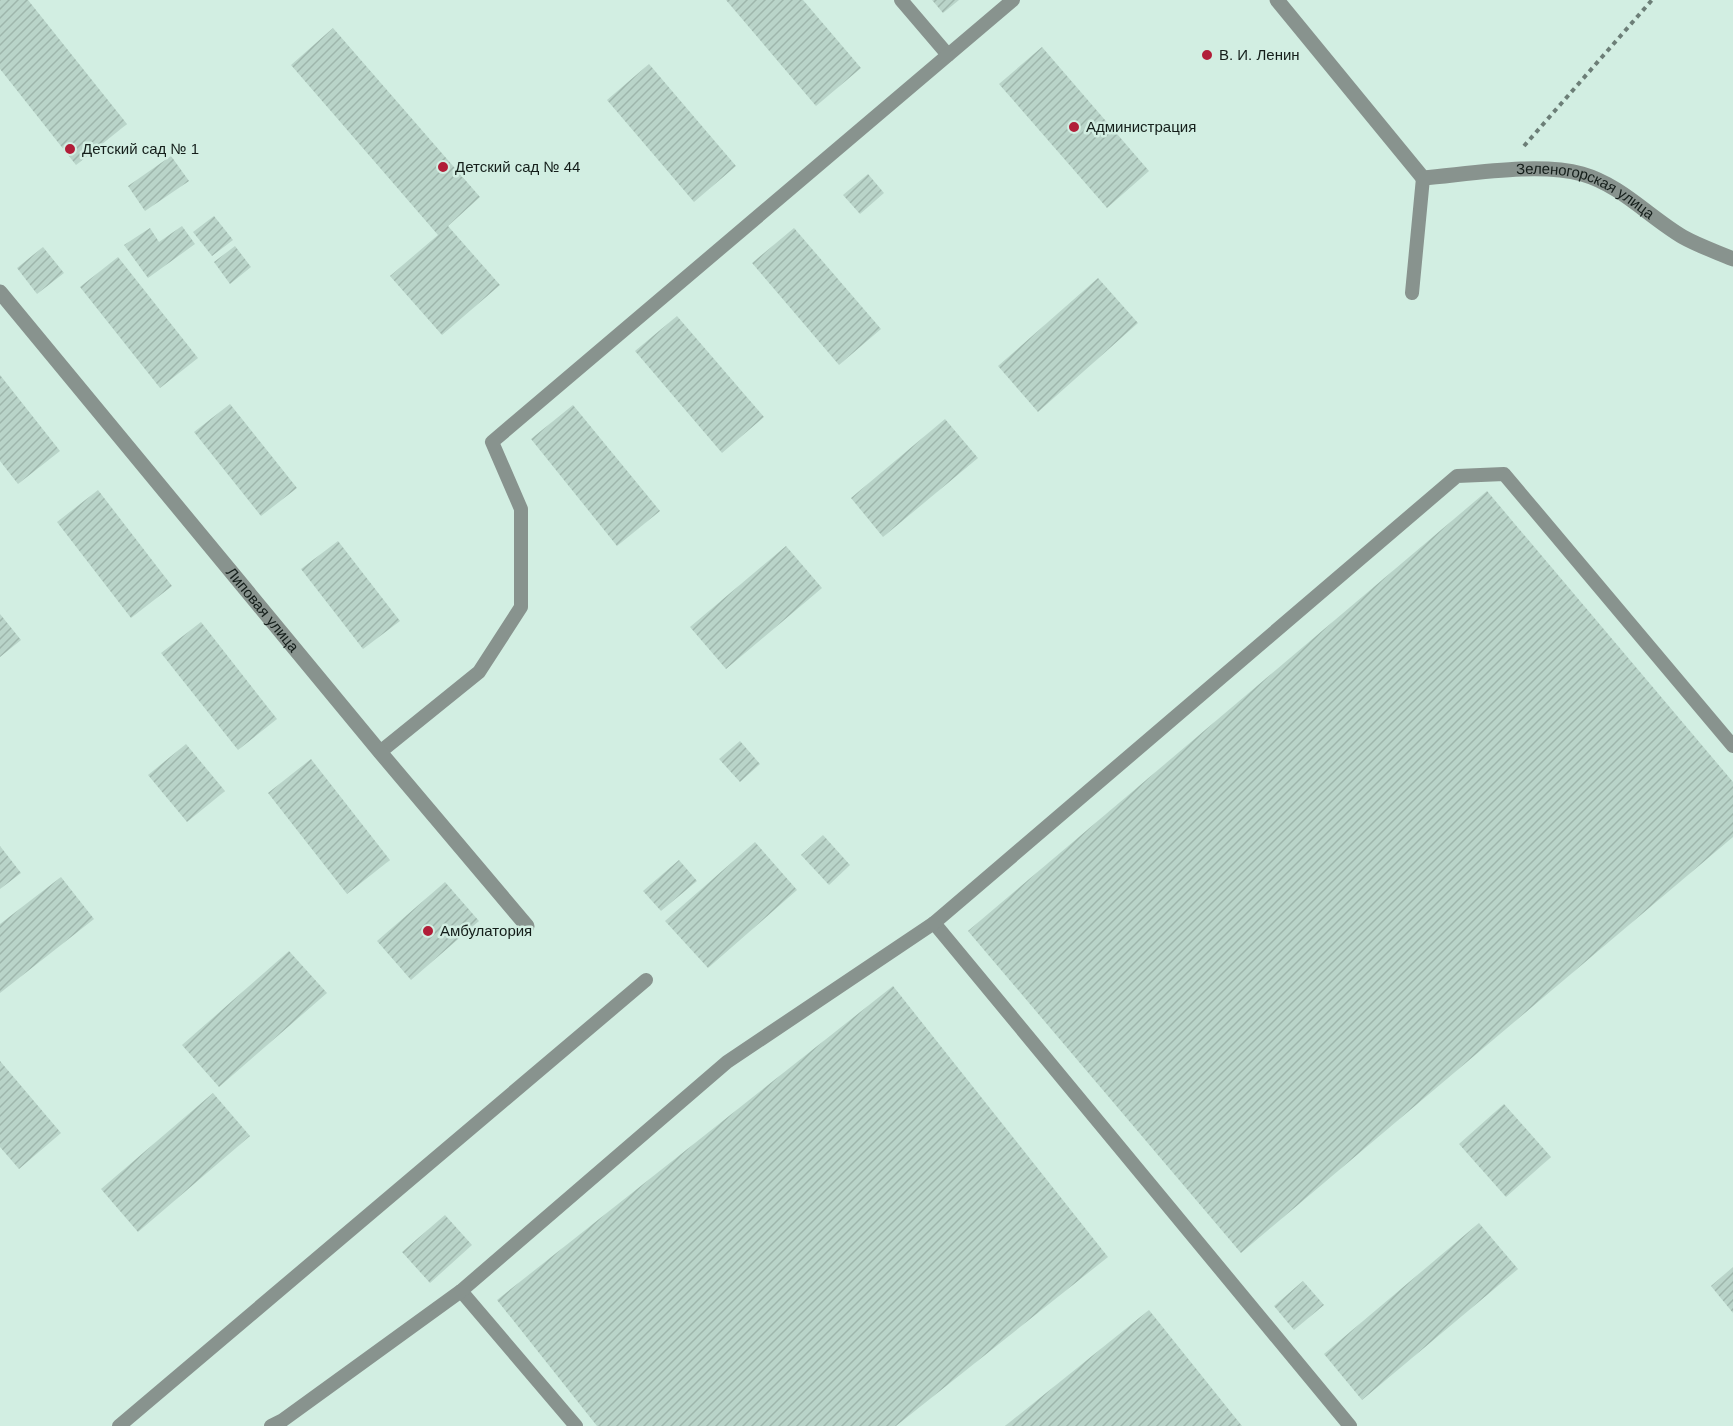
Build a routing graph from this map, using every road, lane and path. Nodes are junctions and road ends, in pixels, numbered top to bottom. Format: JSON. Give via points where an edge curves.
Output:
{"nodes":[{"id":1,"x":901,"y":0,"type":"edge"},
{"id":2,"x":1013,"y":0,"type":"edge"},
{"id":3,"x":1277,"y":0,"type":"edge"},
{"id":4,"x":1652,"y":0,"type":"edge"},
{"id":5,"x":948,"y":55,"type":"junction"},
{"id":6,"x":1503,"y":171,"type":"junction"},
{"id":7,"x":1423,"y":178,"type":"junction"},
{"id":8,"x":1733,"y":259,"type":"edge"},
{"id":9,"x":0,"y":292,"type":"edge"},
{"id":10,"x":1412,"y":293,"type":"dead end"},
{"id":11,"x":1733,"y":746,"type":"edge"},
{"id":12,"x":380,"y":752,"type":"junction"},
{"id":13,"x":934,"y":923,"type":"junction"},
{"id":14,"x":527,"y":926,"type":"dead end"},
{"id":15,"x":646,"y":980,"type":"dead end"},
{"id":16,"x":461,"y":1291,"type":"junction"},
{"id":17,"x":281,"y":1424,"type":"edge"},
{"id":18,"x":119,"y":1426,"type":"edge"},
{"id":19,"x":576,"y":1426,"type":"edge"},
{"id":20,"x":1350,"y":1426,"type":"edge"}],
"edges":[{"from":1,"to":5,"type":"lane"},
{"from":2,"to":5,"type":"lane"},
{"from":3,"to":7,"type":"street"},
{"from":4,"to":6,"type":"path"},
{"from":5,"to":12,"type":"lane","via":[[492,442],[521,509],[520,607],[479,672]]},
{"from":6,"to":7,"type":"street","name":"Зеленогорская улица"},
{"from":6,"to":8,"type":"street","name":"Зеленогорская улица","via":[[1583,174],[1614,188],[1683,237]]},
{"from":7,"to":10,"type":"lane"},
{"from":9,"to":12,"type":"street","name":"Липовая улица"},
{"from":11,"to":13,"type":"lane","via":[[1504,474],[1457,476]]},
{"from":12,"to":14,"type":"street","name":"Липовая улица"},
{"from":13,"to":16,"type":"lane","via":[[727,1062]]},
{"from":13,"to":20,"type":"lane"},
{"from":15,"to":18,"type":"lane"},
{"from":16,"to":17,"type":"lane"},
{"from":16,"to":19,"type":"lane"}]}
